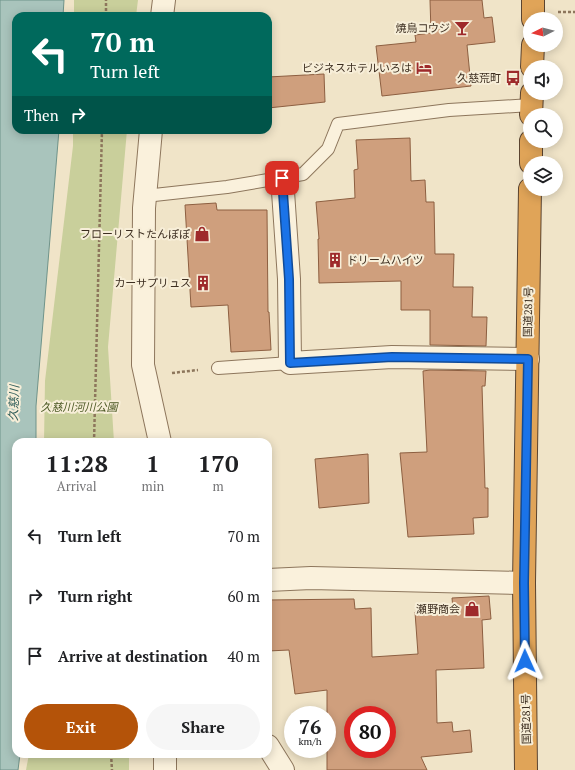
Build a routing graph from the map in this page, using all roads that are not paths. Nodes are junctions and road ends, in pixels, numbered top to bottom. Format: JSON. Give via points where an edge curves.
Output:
{"nodes":[{"id":1,"x":164,"y":0,"type":"edge"},
{"id":2,"x":533,"y":0,"type":"edge"},
{"id":3,"x":162,"y":12,"type":"edge"},
{"id":4,"x":533,"y":12,"type":"edge"},
{"id":5,"x":532,"y":104,"type":"edge"},
{"id":6,"x":151,"y":134,"type":"edge"},
{"id":7,"x":282,"y":178,"type":"junction"},
{"id":8,"x":145,"y":196,"type":"junction"},
{"id":9,"x":530,"y":196,"type":"edge"},
{"id":10,"x":528,"y":359,"type":"junction"},
{"id":11,"x":290,"y":363,"type":"junction"},
{"id":12,"x":218,"y":368,"type":"road end"},
{"id":13,"x":159,"y":438,"type":"edge"},
{"id":14,"x":272,"y":580,"type":"edge"},
{"id":15,"x":524,"y":583,"type":"junction"},
{"id":16,"x":272,"y":752,"type":"edge"},
{"id":17,"x":164,"y":758,"type":"edge"},
{"id":18,"x":165,"y":770,"type":"edge"},
{"id":19,"x":283,"y":770,"type":"edge"},
{"id":20,"x":526,"y":770,"type":"edge"}],
"edges":[{"from":1,"to":3,"type":"street"},
{"from":2,"to":4,"type":"highway"},
{"from":5,"to":7,"type":"lane","via":[[449,110],[338,124],[328,149],[303,174]]},
{"from":6,"to":8,"type":"street"},
{"from":7,"to":8,"type":"lane"},
{"from":7,"to":11,"type":"street","via":[[289,279]]},
{"from":8,"to":13,"type":"street","via":[[143,358]]},
{"from":9,"to":10,"type":"highway","name":"国道281号"},
{"from":10,"to":11,"type":"street","via":[[392,357]]},
{"from":10,"to":15,"type":"highway","name":"国道281号"},
{"from":11,"to":12,"type":"lane"},
{"from":14,"to":15,"type":"street"},
{"from":15,"to":20,"type":"highway","name":"国道281号"},
{"from":16,"to":19,"type":"street"},
{"from":17,"to":18,"type":"street"}]}
